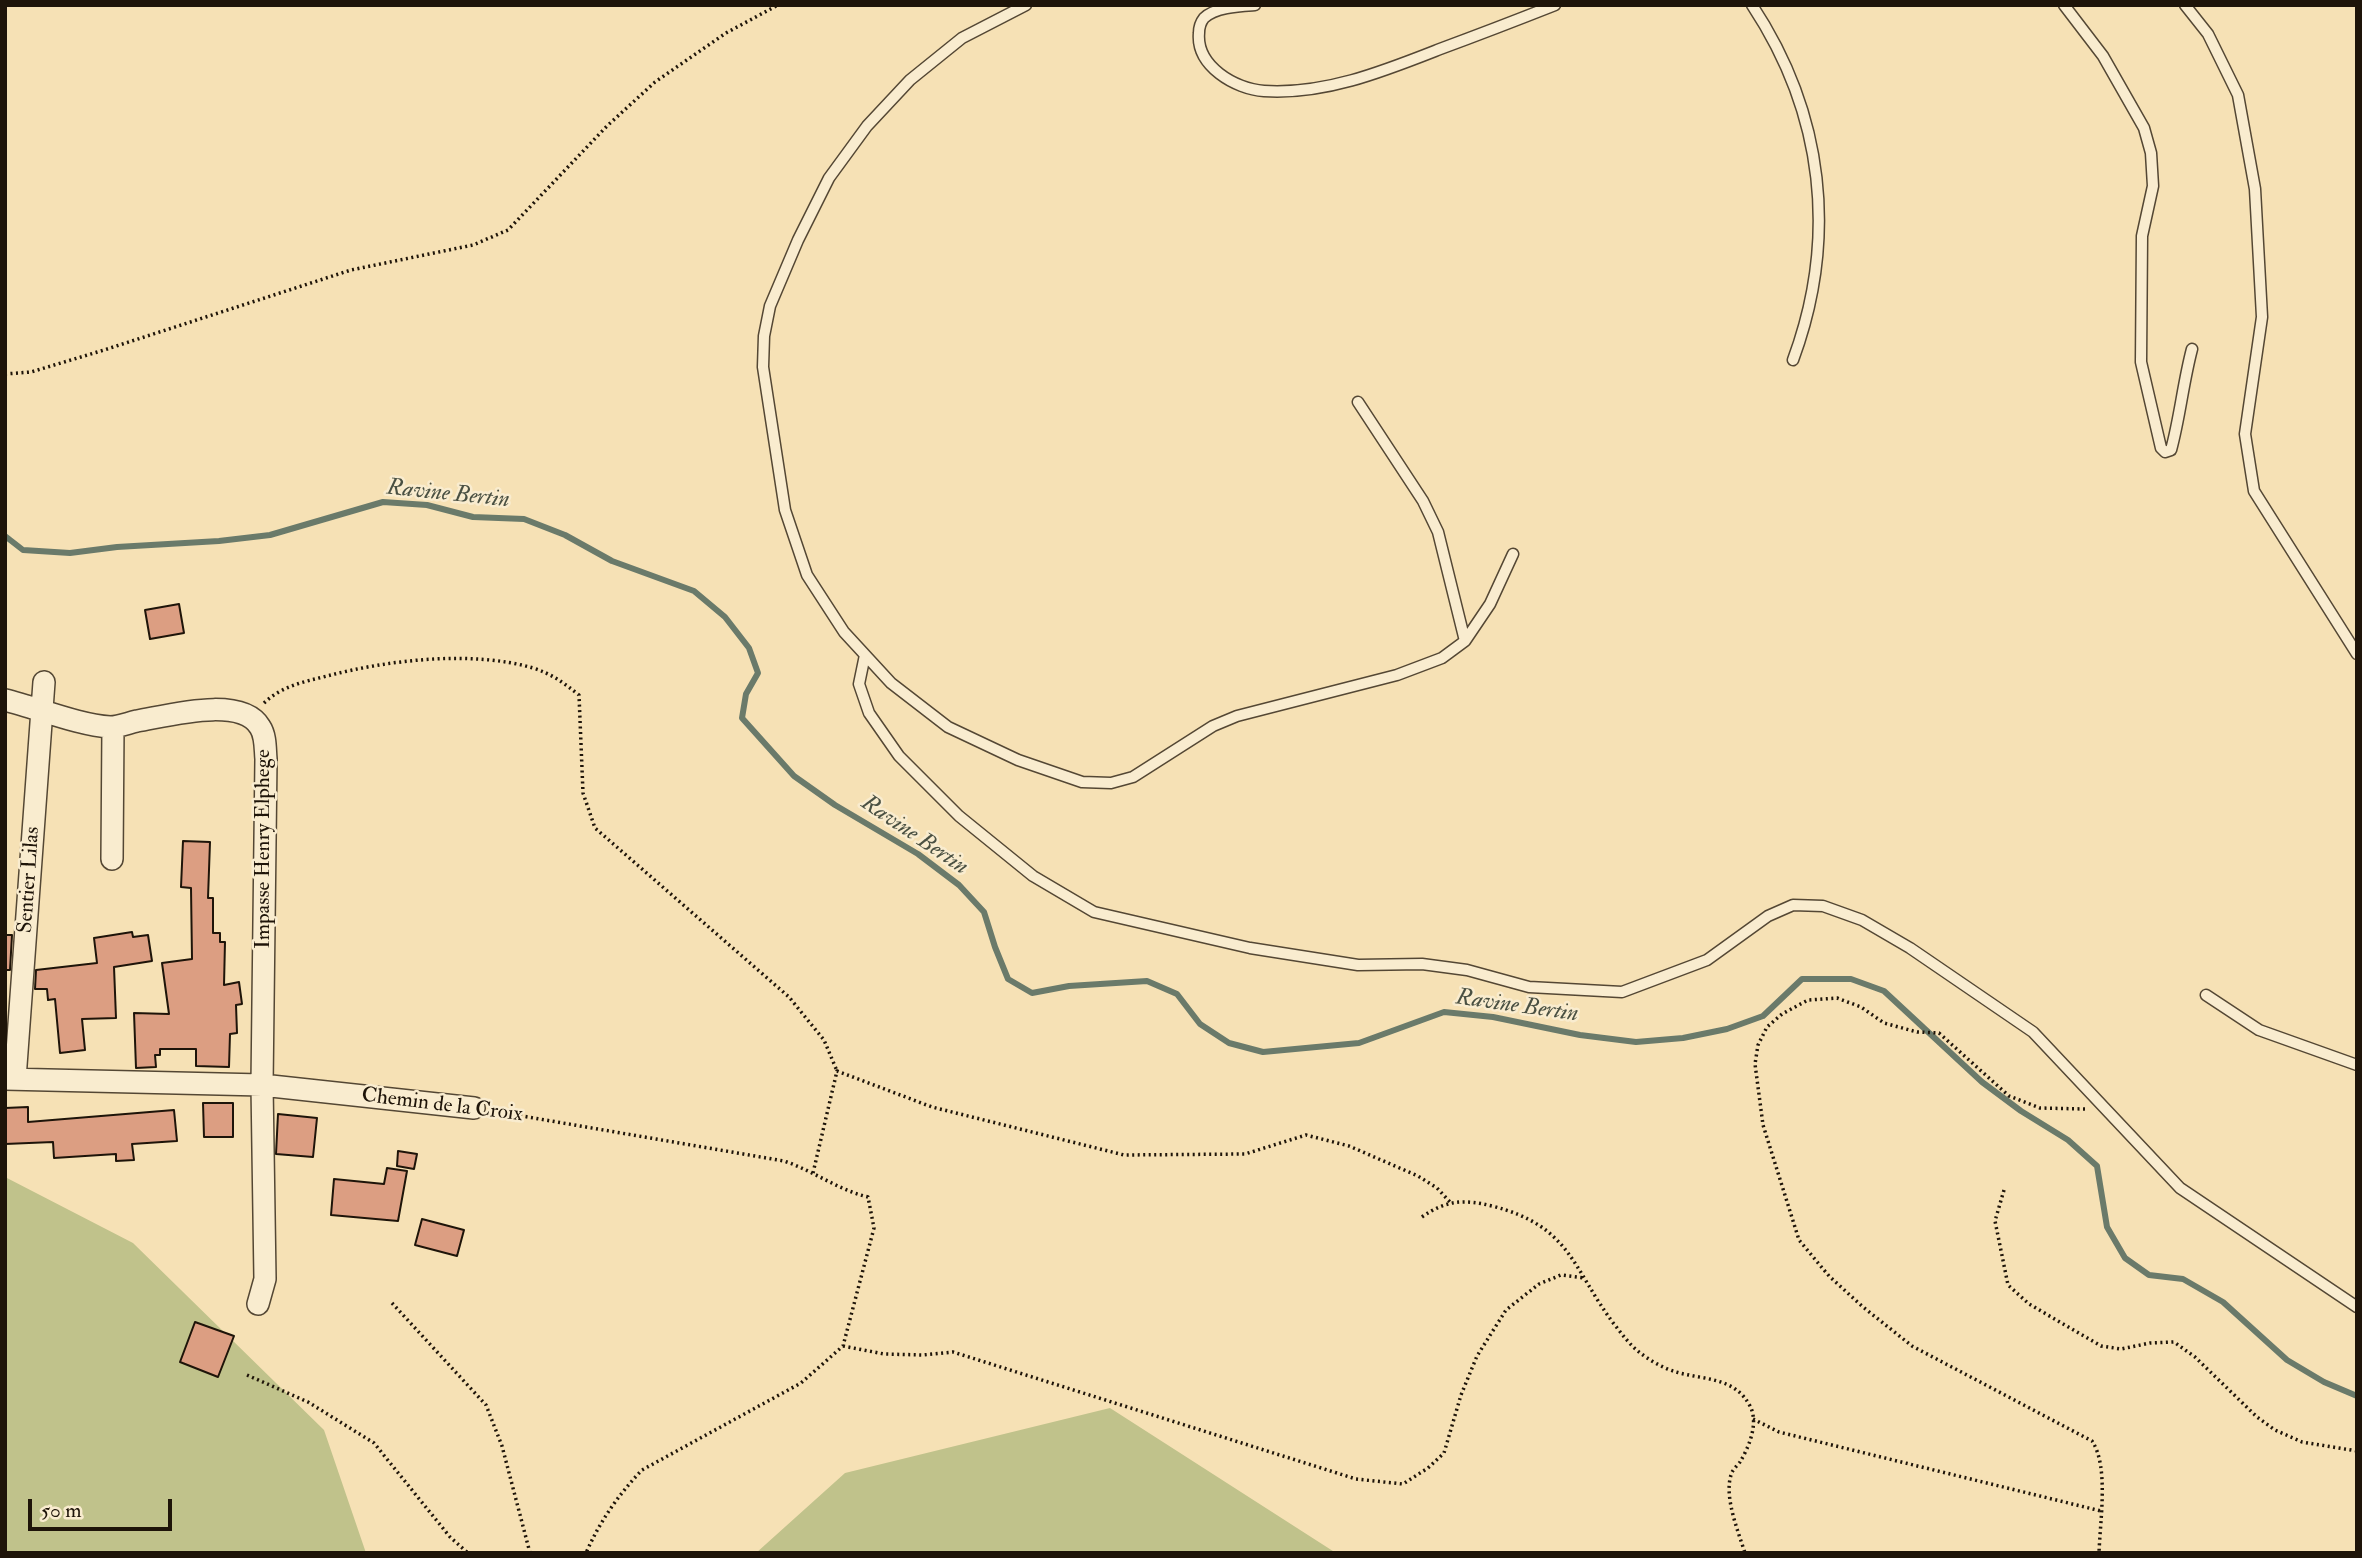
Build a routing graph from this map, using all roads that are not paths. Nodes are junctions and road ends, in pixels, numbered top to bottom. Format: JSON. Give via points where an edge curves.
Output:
{"nodes":[{"id":1,"x":1026,"y":5,"type":"edge"},
{"id":2,"x":1255,"y":5,"type":"edge"},
{"id":3,"x":1555,"y":5,"type":"edge"},
{"id":4,"x":1752,"y":5,"type":"edge"},
{"id":5,"x":2064,"y":5,"type":"edge"},
{"id":6,"x":2185,"y":5,"type":"edge"},
{"id":7,"x":2192,"y":349,"type":"dead end"},
{"id":8,"x":1793,"y":360,"type":"dead end"},
{"id":9,"x":1357,"y":402,"type":"dead end"},
{"id":10,"x":1513,"y":554,"type":"dead end"},
{"id":11,"x":1465,"y":641,"type":"junction"},
{"id":12,"x":2357,"y":654,"type":"edge"},
{"id":13,"x":865,"y":655,"type":"junction"},
{"id":14,"x":44,"y":682,"type":"dead end"},
{"id":15,"x":5,"y":700,"type":"edge"},
{"id":16,"x":42,"y":709,"type":"junction"},
{"id":17,"x":113,"y":727,"type":"junction"},
{"id":18,"x":112,"y":859,"type":"dead end"},
{"id":19,"x":2206,"y":995,"type":"dead end"},
{"id":20,"x":2357,"y":1065,"type":"edge"},
{"id":21,"x":10,"y":1079,"type":"edge"},
{"id":22,"x":262,"y":1085,"type":"junction"},
{"id":23,"x":474,"y":1108,"type":"road end"},
{"id":24,"x":258,"y":1304,"type":"dead end"},
{"id":25,"x":2357,"y":1307,"type":"edge"}],
"edges":[{"from":1,"to":13,"type":"lane","via":[[962,38],[910,80],[867,126],[829,178],[770,306],[762,367],[785,510],[807,575],[844,632]]},
{"from":2,"to":3,"type":"lane","via":[[1205,17],[1198,44],[1205,60],[1240,85],[1296,91],[1370,76]]},
{"from":4,"to":8,"type":"lane","via":[[1768,30],[1806,117],[1815,173],[1818,269]]},
{"from":5,"to":7,"type":"lane","via":[[2104,56],[2144,128],[2151,153],[2153,186],[2142,236],[2141,362],[2165,452],[2171,450],[2175,436]]},
{"from":6,"to":12,"type":"lane","via":[[2208,34],[2238,94],[2255,189],[2262,317],[2245,434],[2254,491]]},
{"from":9,"to":11,"type":"lane","via":[[1423,501],[1438,532]]},
{"from":10,"to":11,"type":"lane","via":[[1490,604]]},
{"from":11,"to":13,"type":"lane","via":[[1442,658],[1397,675],[1237,716],[1213,726],[1133,778],[1111,783],[1082,782],[1018,761],[948,727],[891,683]]},
{"from":13,"to":25,"type":"lane","via":[[859,684],[869,713],[899,755],[959,816],[1033,876],[1094,912],[1250,948],[1358,965],[1422,964],[1467,970],[1529,987],[1622,992],[1707,960],[1768,916],[1794,905],[1823,906],[1862,919],[2033,1032],[2180,1188]]},
{"from":14,"to":16,"type":"street","name":"Sentier Lilas"},
{"from":15,"to":16,"type":"street"},
{"from":16,"to":17,"type":"street"},
{"from":16,"to":21,"type":"street","name":"Sentier Lilas"},
{"from":17,"to":18,"type":"street"},
{"from":17,"to":22,"type":"street","name":"Impasse Henry Elphege","via":[[206,710],[233,710],[250,716],[260,727],[266,759]]},
{"from":19,"to":20,"type":"lane","via":[[2259,1030]]},
{"from":21,"to":22,"type":"street","name":"Chemin de la Croix"},
{"from":22,"to":23,"type":"street","name":"Chemin de la Croix"},
{"from":22,"to":24,"type":"street","name":"Impasse Henry Elphege","via":[[265,1279]]}]}
